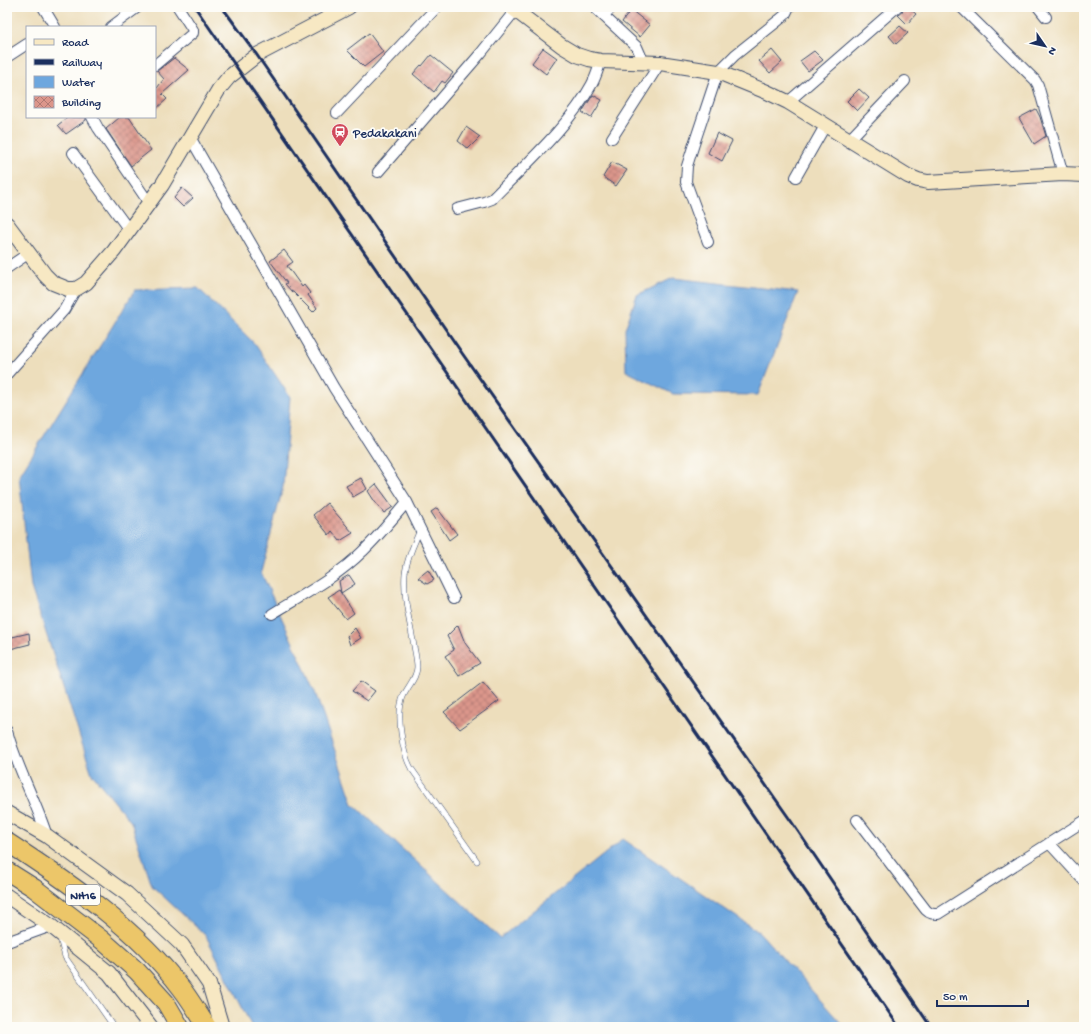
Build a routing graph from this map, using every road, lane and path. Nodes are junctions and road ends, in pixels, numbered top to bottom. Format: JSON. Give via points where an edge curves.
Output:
{"nodes":[{"id":1,"x":42,"y":7,"type":"edge"},
{"id":2,"x":138,"y":7,"type":"edge"},
{"id":3,"x":178,"y":7,"type":"edge"},
{"id":4,"x":349,"y":7,"type":"edge"},
{"id":5,"x":437,"y":7,"type":"edge"},
{"id":6,"x":594,"y":7,"type":"edge"},
{"id":7,"x":789,"y":7,"type":"edge"},
{"id":8,"x":897,"y":7,"type":"edge"},
{"id":9,"x":962,"y":7,"type":"edge"},
{"id":10,"x":1038,"y":7,"type":"edge"},
{"id":11,"x":515,"y":8,"type":"edge"},
{"id":12,"x":609,"y":12,"type":"edge"},
{"id":13,"x":1046,"y":16,"type":"dead end"},
{"id":14,"x":54,"y":26,"type":"edge"},
{"id":15,"x":112,"y":26,"type":"edge"},
{"id":16,"x":26,"y":45,"type":"edge"},
{"id":17,"x":7,"y":57,"type":"edge"},
{"id":18,"x":601,"y":61,"type":"junction"},
{"id":19,"x":644,"y":63,"type":"junction"},
{"id":20,"x":660,"y":63,"type":"junction"},
{"id":21,"x":156,"y":64,"type":"edge"},
{"id":22,"x":718,"y":72,"type":"junction"},
{"id":23,"x":905,"y":81,"type":"dead end"},
{"id":24,"x":788,"y":102,"type":"junction"},
{"id":25,"x":337,"y":113,"type":"dead end"},
{"id":26,"x":93,"y":118,"type":"edge"},
{"id":27,"x":825,"y":126,"type":"junction"},
{"id":28,"x":190,"y":137,"type":"junction"},
{"id":29,"x":612,"y":138,"type":"dead end"},
{"id":30,"x":849,"y":140,"type":"junction"},
{"id":31,"x":73,"y":153,"type":"dead end"},
{"id":32,"x":378,"y":172,"type":"dead end"},
{"id":33,"x":1063,"y":174,"type":"junction"},
{"id":34,"x":1084,"y":176,"type":"edge"},
{"id":35,"x":796,"y":177,"type":"dead end"},
{"id":36,"x":149,"y":203,"type":"junction"},
{"id":37,"x":457,"y":209,"type":"dead end"},
{"id":38,"x":7,"y":224,"type":"edge"},
{"id":39,"x":130,"y":230,"type":"junction"},
{"id":40,"x":708,"y":242,"type":"dead end"},
{"id":41,"x":29,"y":253,"type":"junction"},
{"id":42,"x":7,"y":268,"type":"edge"},
{"id":43,"x":76,"y":289,"type":"junction"},
{"id":44,"x":7,"y":374,"type":"edge"},
{"id":45,"x":407,"y":502,"type":"junction"},
{"id":46,"x":420,"y":529,"type":"junction"},
{"id":47,"x":454,"y":598,"type":"dead end"},
{"id":48,"x":272,"y":614,"type":"dead end"},
{"id":49,"x":7,"y":731,"type":"edge"},
{"id":50,"x":7,"y":813,"type":"edge"},
{"id":51,"x":858,"y":820,"type":"dead end"},
{"id":52,"x":1084,"y":821,"type":"edge"},
{"id":53,"x":47,"y":836,"type":"junction"},
{"id":54,"x":7,"y":842,"type":"edge"},
{"id":55,"x":1049,"y":843,"type":"junction"},
{"id":56,"x":477,"y":861,"type":"dead end"},
{"id":57,"x":7,"y":871,"type":"edge"},
{"id":58,"x":1084,"y":881,"type":"edge"},
{"id":59,"x":7,"y":896,"type":"edge"},
{"id":60,"x":55,"y":929,"type":"junction"},
{"id":61,"x":7,"y":942,"type":"edge"},
{"id":62,"x":114,"y":1027,"type":"edge"},
{"id":63,"x":151,"y":1027,"type":"edge"},
{"id":64,"x":180,"y":1027,"type":"edge"},
{"id":65,"x":207,"y":1027,"type":"edge"},
{"id":66,"x":222,"y":1027,"type":"edge"}],
"edges":[{"from":1,"to":14,"type":"street"},
{"from":2,"to":15,"type":"street"},
{"from":3,"to":21,"type":"street","via":[[193,33]]},
{"from":4,"to":28,"type":"main road","via":[[257,55],[228,77]]},
{"from":5,"to":25,"type":"street"},
{"from":6,"to":12,"type":"street"},
{"from":7,"to":22,"type":"street","via":[[785,15]]},
{"from":8,"to":24,"type":"street"},
{"from":9,"to":33,"type":"street","via":[[1035,80]]},
{"from":10,"to":13,"type":"street"},
{"from":11,"to":18,"type":"main road","via":[[562,46],[577,55]]},
{"from":11,"to":32,"type":"street","via":[[481,53]]},
{"from":12,"to":19,"type":"street","via":[[637,47]]},
{"from":16,"to":17,"type":"street"},
{"from":18,"to":19,"type":"main road"},
{"from":18,"to":37,"type":"street","via":[[593,84],[572,114],[492,199]]},
{"from":19,"to":20,"type":"main road"},
{"from":20,"to":22,"type":"main road"},
{"from":20,"to":29,"type":"street"},
{"from":22,"to":24,"type":"main road"},
{"from":22,"to":40,"type":"street","via":[[686,175],[686,182]]},
{"from":23,"to":30,"type":"street"},
{"from":24,"to":27,"type":"main road"},
{"from":26,"to":36,"type":"street"},
{"from":27,"to":30,"type":"main road"},
{"from":27,"to":35,"type":"street"},
{"from":28,"to":36,"type":"main road"},
{"from":28,"to":45,"type":"street","via":[[334,388]]},
{"from":30,"to":33,"type":"main road","via":[[908,176],[928,182]]},
{"from":31,"to":39,"type":"street"},
{"from":33,"to":34,"type":"main road"},
{"from":36,"to":39,"type":"main road"},
{"from":38,"to":41,"type":"main road"},
{"from":39,"to":43,"type":"main road","via":[[96,273]]},
{"from":41,"to":42,"type":"street"},
{"from":41,"to":43,"type":"main road","via":[[53,283],[68,289]]},
{"from":43,"to":44,"type":"street","via":[[64,310]]},
{"from":45,"to":46,"type":"street"},
{"from":45,"to":48,"type":"street","via":[[364,551],[350,563]]},
{"from":46,"to":47,"type":"street"},
{"from":46,"to":56,"type":"lane","via":[[405,574],[417,666],[400,709],[404,751],[411,768]]},
{"from":49,"to":53,"type":"street"},
{"from":50,"to":53,"type":"main road"},
{"from":51,"to":55,"type":"street","via":[[926,910],[934,914],[938,914]]},
{"from":52,"to":55,"type":"street"},
{"from":53,"to":66,"type":"main road","via":[[127,894],[182,945],[209,984]]},
{"from":54,"to":65,"type":"highway","number":"NH16","via":[[48,868],[121,925],[182,989]]},
{"from":55,"to":58,"type":"street"},
{"from":57,"to":64,"type":"highway","number":"NH16","via":[[34,888],[102,940],[137,971],[166,1003]]},
{"from":59,"to":60,"type":"main road"},
{"from":60,"to":61,"type":"street"},
{"from":60,"to":62,"type":"lane","via":[[65,958]]},
{"from":60,"to":63,"type":"main road","via":[[108,973]]}]}
